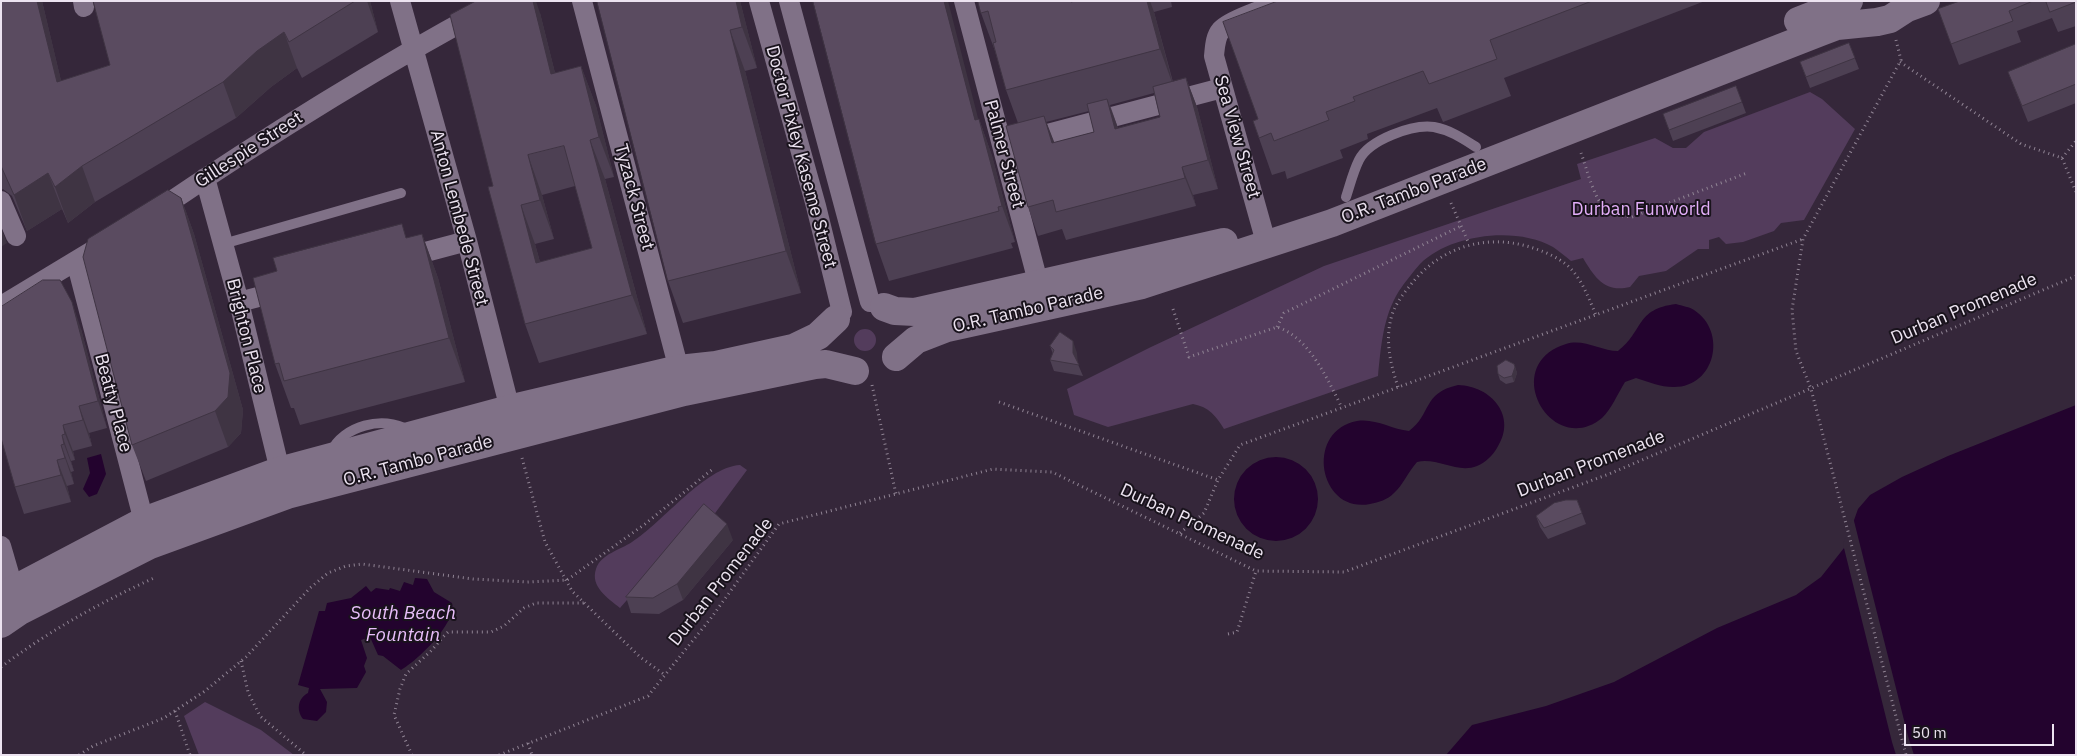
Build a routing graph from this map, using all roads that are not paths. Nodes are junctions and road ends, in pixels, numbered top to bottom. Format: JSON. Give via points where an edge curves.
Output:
{"nodes":[{"id":1,"x":400,"y":1,"type":"edge"},
{"id":2,"x":501,"y":1,"type":"edge"},
{"id":3,"x":582,"y":1,"type":"edge"},
{"id":4,"x":759,"y":1,"type":"edge"},
{"id":5,"x":789,"y":1,"type":"edge"},
{"id":6,"x":964,"y":1,"type":"edge"},
{"id":7,"x":1288,"y":1,"type":"edge"},
{"id":8,"x":1849,"y":1,"type":"edge"},
{"id":9,"x":1907,"y":7,"type":"edge"},
{"id":10,"x":412,"y":49,"type":"junction"},
{"id":11,"x":1222,"y":88,"type":"junction"},
{"id":12,"x":1001,"y":146,"type":"junction"},
{"id":13,"x":1476,"y":147,"type":"junction"},
{"id":14,"x":205,"y":178,"type":"junction"},
{"id":15,"x":401,"y":193,"type":"dead end"},
{"id":16,"x":1346,"y":197,"type":"junction"},
{"id":17,"x":1,"y":201,"type":"edge"},
{"id":18,"x":16,"y":236,"type":"dead end"},
{"id":19,"x":1265,"y":238,"type":"junction"},
{"id":20,"x":467,"y":241,"type":"junction"},
{"id":21,"x":223,"y":244,"type":"junction"},
{"id":22,"x":76,"y":261,"type":"junction"},
{"id":23,"x":382,"y":264,"type":"edge"},
{"id":24,"x":306,"y":284,"type":"edge"},
{"id":25,"x":1042,"y":294,"type":"junction"},
{"id":26,"x":239,"y":302,"type":"junction"},
{"id":27,"x":877,"y":304,"type":"junction"},
{"id":28,"x":1,"y":306,"type":"edge"},
{"id":29,"x":839,"y":316,"type":"junction"},
{"id":30,"x":896,"y":357,"type":"junction"},
{"id":31,"x":862,"y":372,"type":"junction"},
{"id":32,"x":682,"y":380,"type":"junction"},
{"id":33,"x":509,"y":408,"type":"junction"},
{"id":34,"x":516,"y":435,"type":"junction"},
{"id":35,"x":283,"y":483,"type":"junction"},
{"id":36,"x":147,"y":533,"type":"junction"},
{"id":37,"x":1,"y":546,"type":"edge"},
{"id":38,"x":9,"y":606,"type":"edge"}],
"edges":[{"from":1,"to":10,"type":"street","name":"Anton Lembede Street"},
{"from":2,"to":10,"type":"street","name":"Gillespie Street"},
{"from":3,"to":32,"type":"street","name":"Tyzack Street"},
{"from":4,"to":29,"type":"street","name":"Doctor Pixley Kaseme Street","via":[[816,206]]},
{"from":5,"to":27,"type":"street","name":"Doctor Pixley Kaseme Street"},
{"from":6,"to":12,"type":"street","name":"Palmer Street"},
{"from":7,"to":11,"type":"street","name":"Sea View Street","via":[[1253,13],[1222,29],[1216,40],[1214,56]]},
{"from":8,"to":13,"type":"main road","name":"O.R. Tambo Parade"},
{"from":9,"to":19,"type":"main road","name":"O.R. Tambo Parade","via":[[1877,22],[1837,26],[1821,32],[1332,224]]},
{"from":10,"to":14,"type":"street","name":"Gillespie Street","via":[[279,128]]},
{"from":10,"to":20,"type":"street","name":"Anton Lembede Street"},
{"from":11,"to":12,"type":"street"},
{"from":11,"to":19,"type":"street","name":"Sea View Street"},
{"from":12,"to":25,"type":"street","name":"Palmer Street"},
{"from":13,"to":16,"type":"main road","name":"O.R. Tambo Parade"},
{"from":13,"to":16,"type":"lane","via":[[1456,134],[1432,127],[1418,128],[1375,142],[1359,160]]},
{"from":14,"to":21,"type":"street","name":"Brighton Place"},
{"from":14,"to":22,"type":"street","name":"Gillespie Street"},
{"from":15,"to":21,"type":"lane"},
{"from":16,"to":19,"type":"main road","name":"O.R. Tambo Parade"},
{"from":17,"to":18,"type":"street"},
{"from":19,"to":25,"type":"main road","name":"O.R. Tambo Parade","via":[[1142,285]]},
{"from":20,"to":23,"type":"street"},
{"from":20,"to":33,"type":"street","name":"Anton Lembede Street"},
{"from":21,"to":26,"type":"street","name":"Brighton Place"},
{"from":22,"to":28,"type":"street","name":"Gillespie Street"},
{"from":22,"to":36,"type":"street","name":"Beatty Place"},
{"from":24,"to":26,"type":"street"},
{"from":25,"to":27,"type":"main road","name":"O.R. Tambo Parade","via":[[915,312]]},
{"from":25,"to":30,"type":"main road","name":"O.R. Tambo Parade","via":[[916,340]]},
{"from":26,"to":35,"type":"street","name":"Brighton Place"},
{"from":27,"to":29,"type":"main road","name":"O.R. Tambo Parade","via":[[858,303]]},
{"from":27,"to":30,"type":"main road","via":[[894,315],[900,328],[901,342]]},
{"from":29,"to":31,"type":"main road","via":[[831,334],[832,346],[838,359]]},
{"from":29,"to":32,"type":"main road","name":"O.R. Tambo Parade","via":[[818,336],[793,348],[716,365]]},
{"from":30,"to":31,"type":"main road","name":"O.R. Tambo Parade","via":[[882,369]]},
{"from":31,"to":32,"type":"main road","name":"O.R. Tambo Parade","via":[[826,364]]},
{"from":32,"to":33,"type":"main road","name":"O.R. Tambo Parade"},
{"from":32,"to":34,"type":"main road","name":"O.R. Tambo Parade"},
{"from":33,"to":34,"type":"street","name":"Anton Lembede Street"},
{"from":33,"to":35,"type":"main road","name":"O.R. Tambo Parade","via":[[328,458]]},
{"from":34,"to":35,"type":"main road","name":"O.R. Tambo Parade"},
{"from":35,"to":36,"type":"main road","name":"O.R. Tambo Parade"},
{"from":36,"to":38,"type":"main road","name":"O.R. Tambo Parade"},
{"from":37,"to":38,"type":"street"}]}
